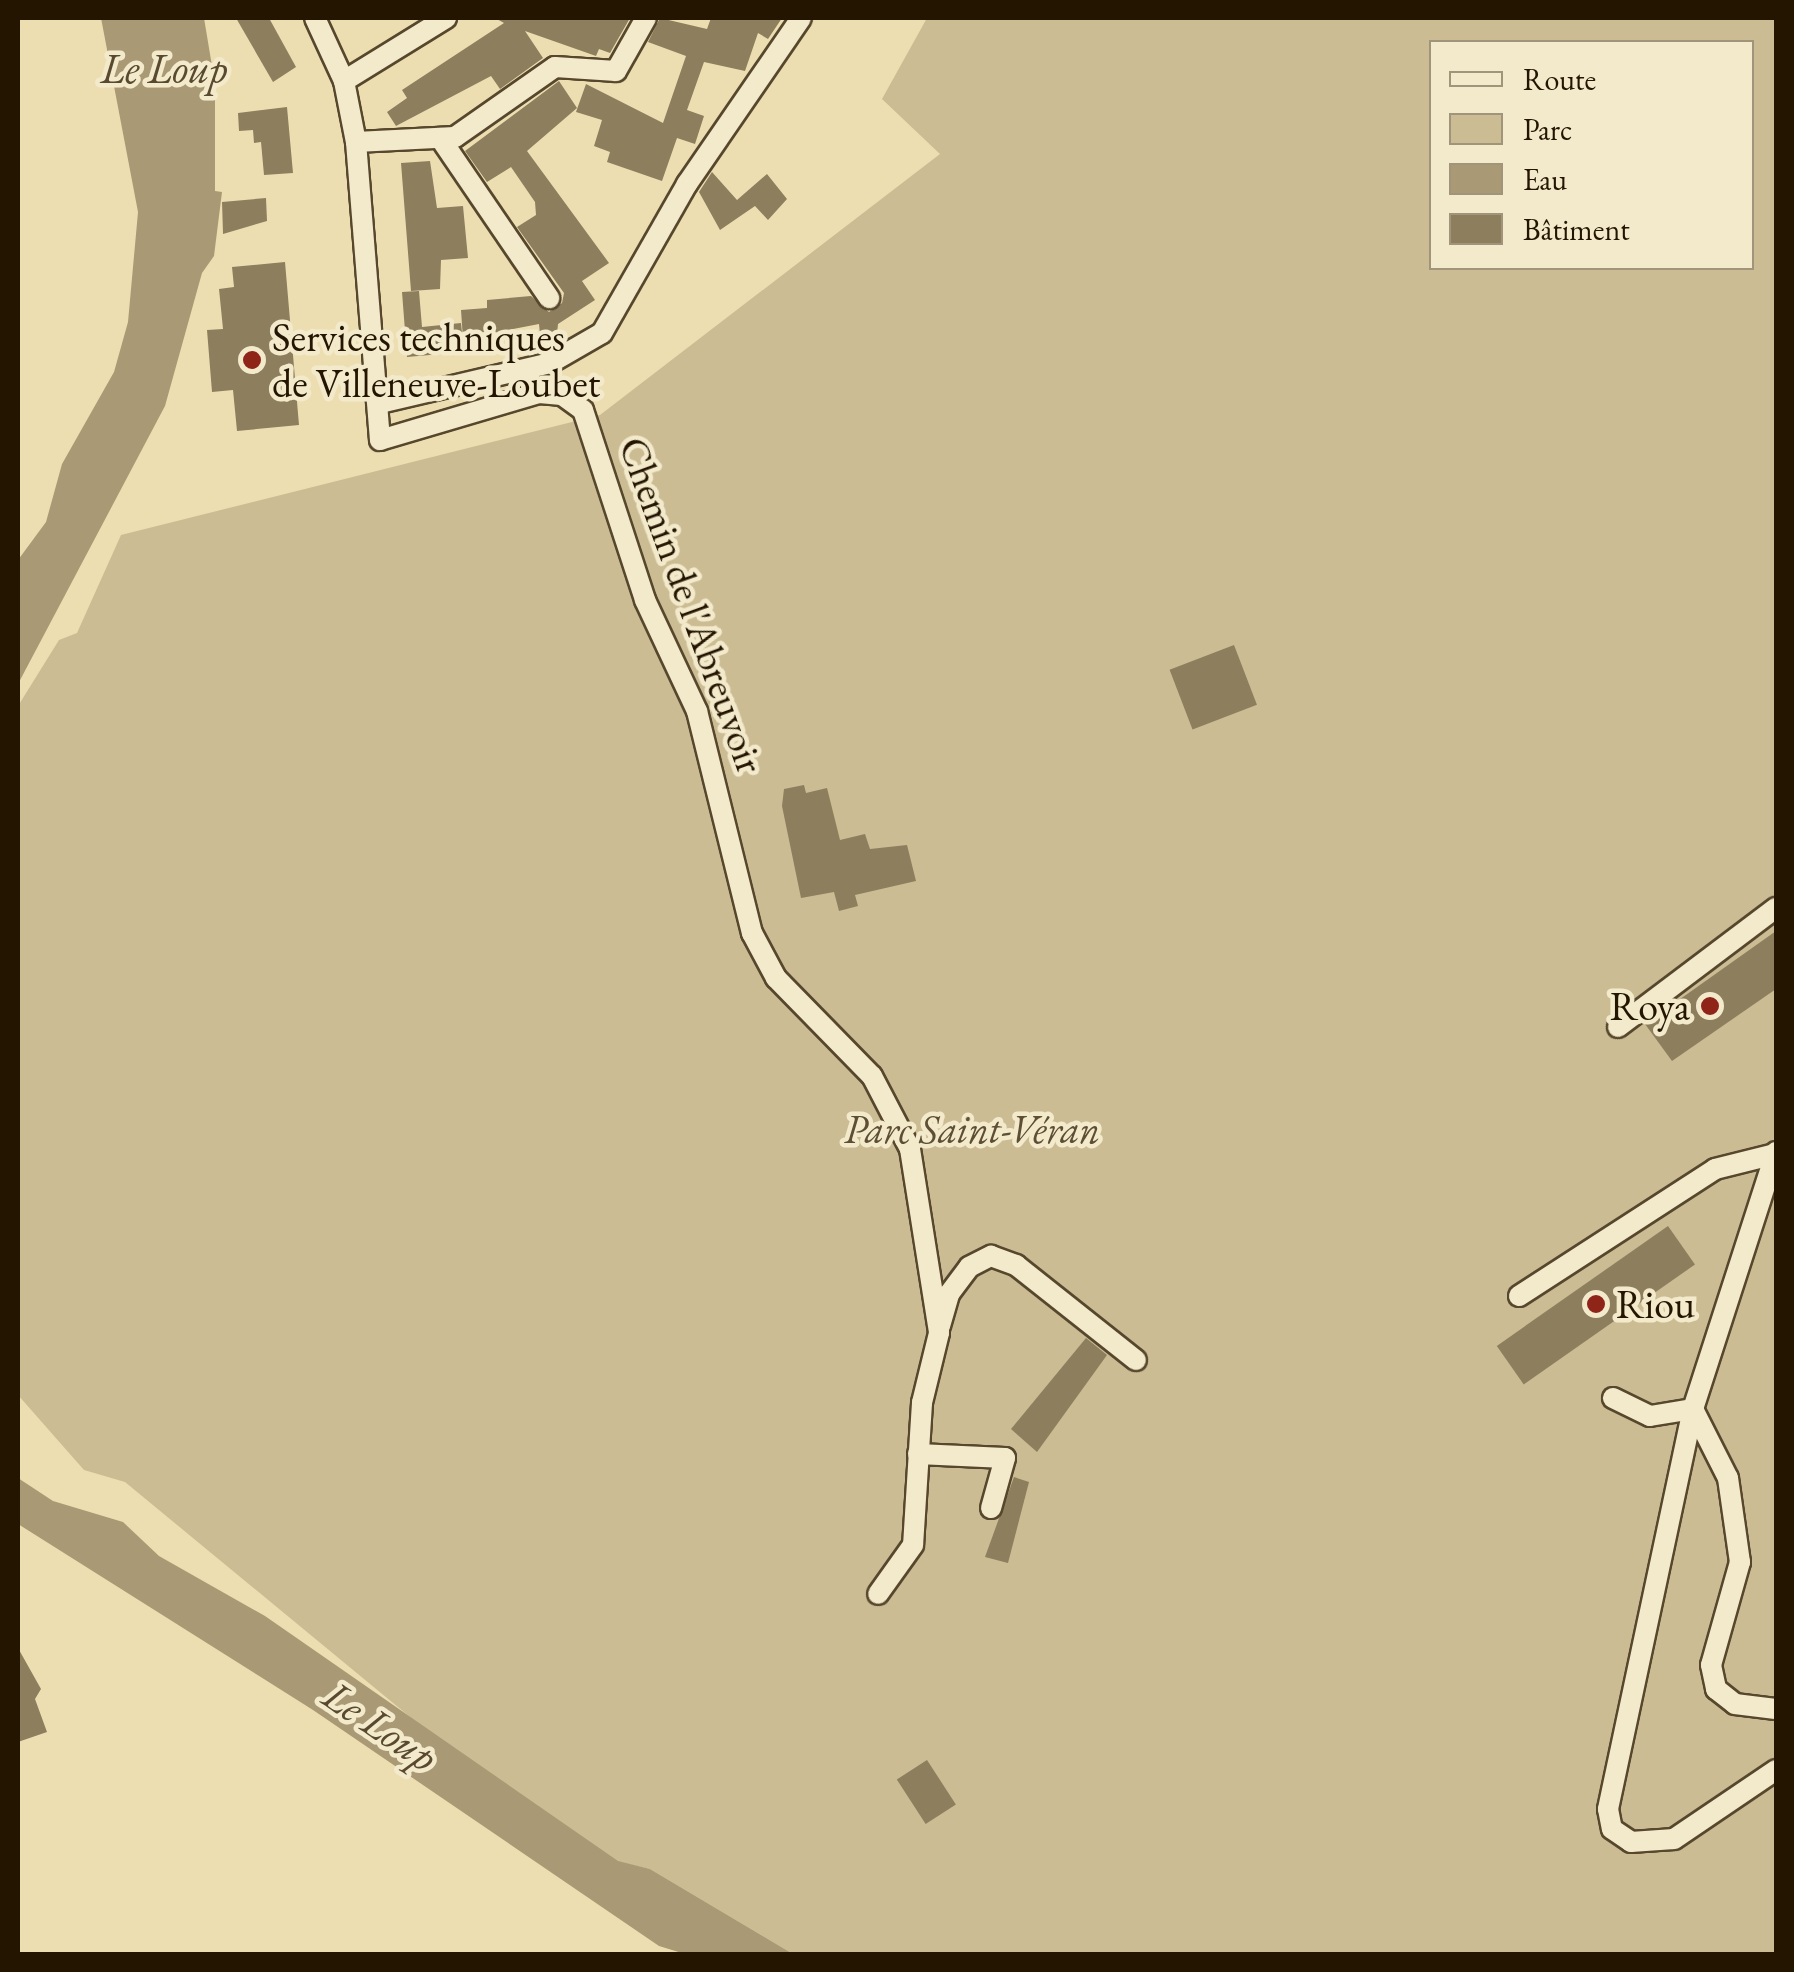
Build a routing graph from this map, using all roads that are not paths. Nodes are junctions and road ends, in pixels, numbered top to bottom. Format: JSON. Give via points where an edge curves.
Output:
{"nodes":[{"id":1,"x":315,"y":18,"type":"edge"},
{"id":2,"x":446,"y":18,"type":"edge"},
{"id":3,"x":646,"y":18,"type":"edge"},
{"id":4,"x":800,"y":18,"type":"edge"},
{"id":5,"x":344,"y":80,"type":"junction"},
{"id":6,"x":440,"y":138,"type":"junction"},
{"id":7,"x":356,"y":142,"type":"junction"},
{"id":8,"x":549,"y":298,"type":"dead end"},
{"id":9,"x":380,"y":403,"type":"junction"},
{"id":10,"x":1776,"y":908,"type":"edge"},
{"id":11,"x":1618,"y":1026,"type":"dead end"},
{"id":12,"x":1776,"y":1153,"type":"edge"},
{"id":13,"x":1520,"y":1296,"type":"dead end"},
{"id":14,"x":938,"y":1333,"type":"junction"},
{"id":15,"x":1136,"y":1360,"type":"dead end"},
{"id":16,"x":1613,"y":1398,"type":"dead end"},
{"id":17,"x":1693,"y":1410,"type":"junction"},
{"id":18,"x":918,"y":1454,"type":"junction"},
{"id":19,"x":992,"y":1508,"type":"dead end"},
{"id":20,"x":878,"y":1594,"type":"dead end"},
{"id":21,"x":1776,"y":1709,"type":"edge"},
{"id":22,"x":1776,"y":1770,"type":"edge"}],
"edges":[{"from":1,"to":5,"type":"street"},
{"from":2,"to":5,"type":"street"},
{"from":3,"to":6,"type":"street","via":[[616,70],[555,67],[455,137]]},
{"from":4,"to":9,"type":"street","via":[[687,184],[602,333],[550,364]]},
{"from":5,"to":7,"type":"street"},
{"from":6,"to":7,"type":"street"},
{"from":6,"to":8,"type":"street"},
{"from":7,"to":9,"type":"street"},
{"from":9,"to":14,"type":"street","name":"Chemin de l'Abreuvoir","via":[[380,440],[539,394],[562,396],[583,410],[645,600],[703,728],[752,933],[776,978],[872,1076],[910,1149]]},
{"from":10,"to":11,"type":"street"},
{"from":12,"to":13,"type":"street","via":[[1714,1169]]},
{"from":12,"to":17,"type":"street"},
{"from":14,"to":15,"type":"street","via":[[949,1294],[969,1267],[992,1256],[1016,1265]]},
{"from":14,"to":18,"type":"street"},
{"from":16,"to":17,"type":"street","via":[[1650,1416]]},
{"from":17,"to":21,"type":"street","via":[[1728,1478],[1740,1562],[1712,1666],[1716,1689],[1736,1704]]},
{"from":17,"to":22,"type":"street","via":[[1608,1809],[1612,1829],[1631,1842],[1674,1839]]},
{"from":18,"to":19,"type":"street","via":[[1004,1458]]},
{"from":18,"to":20,"type":"street","via":[[912,1545]]}]}
